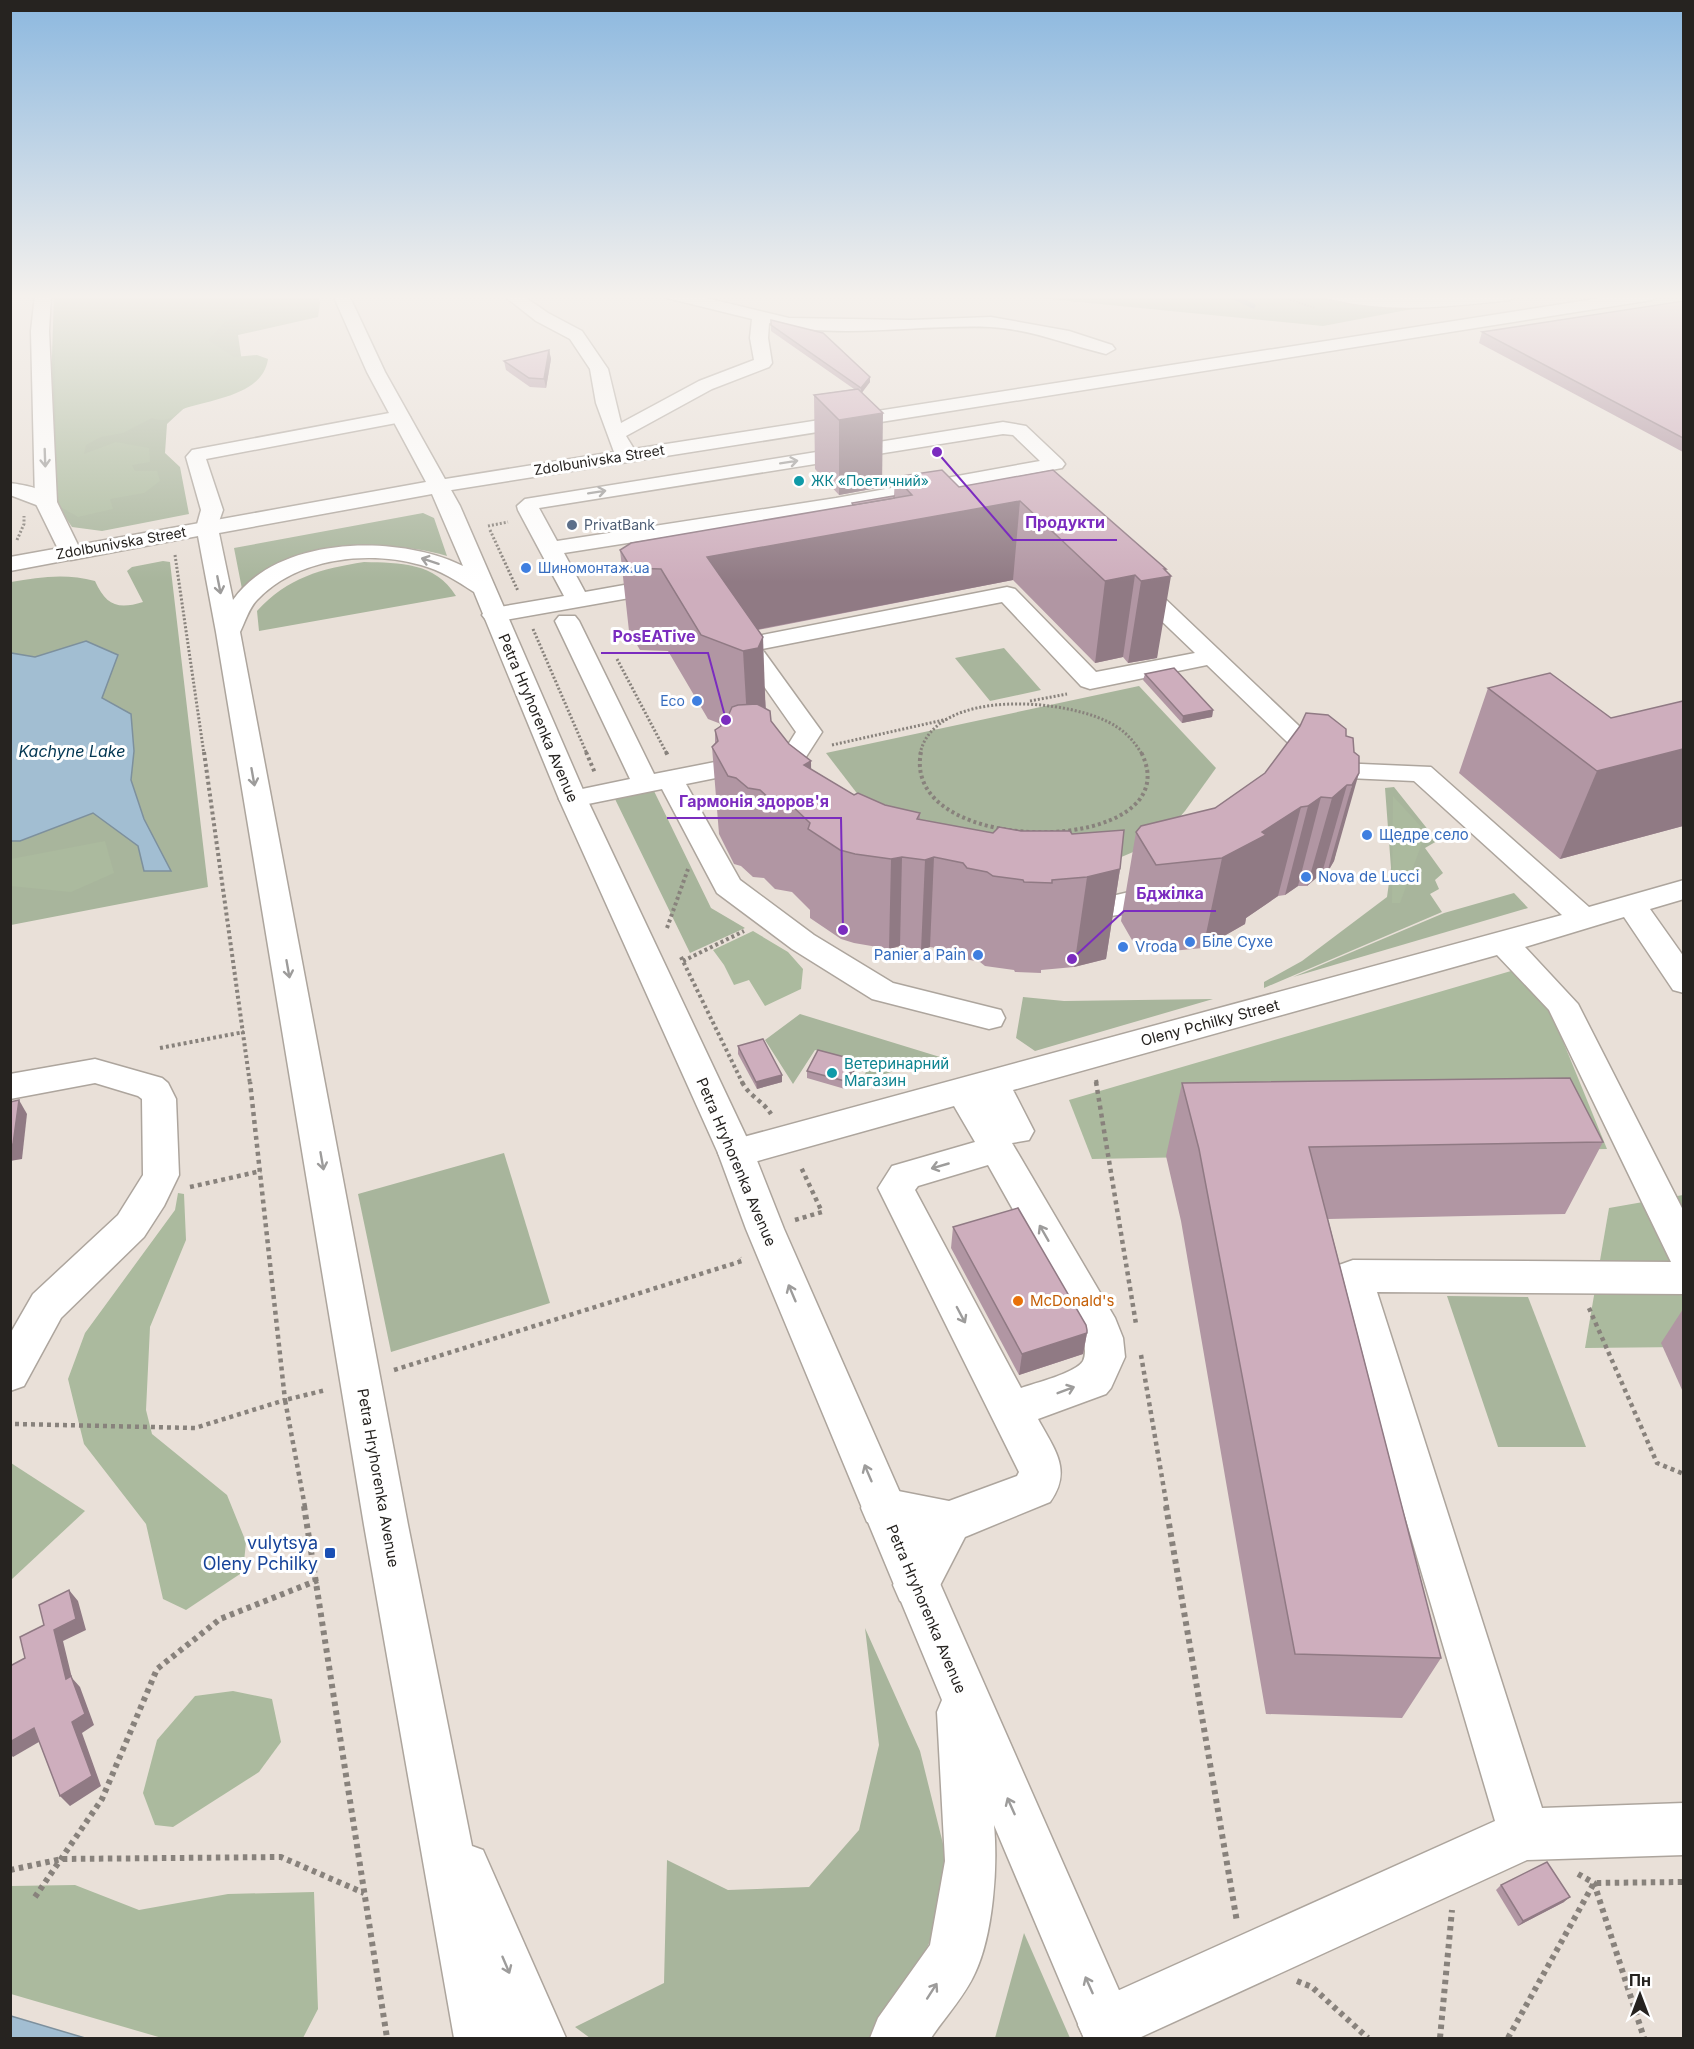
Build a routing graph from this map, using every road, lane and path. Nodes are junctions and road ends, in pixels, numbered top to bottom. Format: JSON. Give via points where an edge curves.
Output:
{"nodes":[{"id":1,"x":42,"y":391,"type":"edge"},
{"id":2,"x":387,"y":391,"type":"edge"},
{"id":3,"x":602,"y":391,"type":"edge"},
{"id":4,"x":691,"y":391,"type":"edge"},
{"id":5,"x":1041,"y":391,"type":"edge"},
{"id":6,"x":400,"y":417,"type":"junction"},
{"id":7,"x":616,"y":434,"type":"junction"},
{"id":8,"x":629,"y":455,"type":"junction"},
{"id":9,"x":439,"y":486,"type":"junction"},
{"id":10,"x":17,"y":490,"type":"edge"},
{"id":11,"x":46,"y":502,"type":"junction"},
{"id":12,"x":484,"y":518,"type":"dead end"},
{"id":13,"x":207,"y":528,"type":"junction"},
{"id":14,"x":22,"y":543,"type":"dead end"},
{"id":15,"x":550,"y":549,"type":"junction"},
{"id":16,"x":174,"y":550,"type":"dead end"},
{"id":17,"x":71,"y":553,"type":"junction"},
{"id":18,"x":1114,"y":563,"type":"edge"},
{"id":19,"x":10,"y":564,"type":"edge"},
{"id":20,"x":690,"y":580,"type":"edge"},
{"id":21,"x":500,"y":604,"type":"junction"},
{"id":22,"x":572,"y":610,"type":"junction"},
{"id":23,"x":228,"y":632,"type":"junction"},
{"id":24,"x":1212,"y":657,"type":"junction"},
{"id":25,"x":617,"y":659,"type":"dead end"},
{"id":26,"x":952,"y":718,"type":"junction"},
{"id":27,"x":800,"y":764,"type":"junction"},
{"id":28,"x":1331,"y":770,"type":"junction"},
{"id":29,"x":1284,"y":780,"type":"edge"},
{"id":30,"x":666,"y":781,"type":"junction"},
{"id":31,"x":588,"y":796,"type":"junction"},
{"id":32,"x":700,"y":834,"type":"junction"},
{"id":33,"x":1194,"y":881,"type":"edge"},
{"id":34,"x":1683,"y":889,"type":"edge"},
{"id":35,"x":1631,"y":904,"type":"junction"},
{"id":36,"x":1041,"y":907,"type":"edge"},
{"id":37,"x":662,"y":918,"type":"dead end"},
{"id":38,"x":771,"y":918,"type":"junction"},
{"id":39,"x":1583,"y":918,"type":"junction"},
{"id":40,"x":667,"y":928,"type":"junction"},
{"id":41,"x":671,"y":936,"type":"dead end"},
{"id":42,"x":1503,"y":943,"type":"junction"},
{"id":43,"x":679,"y":953,"type":"dead end"},
{"id":44,"x":683,"y":961,"type":"junction"},
{"id":45,"x":1683,"y":982,"type":"edge"},
{"id":46,"x":989,"y":1018,"type":"dead end"},
{"id":47,"x":244,"y":1032,"type":"junction"},
{"id":48,"x":160,"y":1048,"type":"dead end"},
{"id":49,"x":1093,"y":1055,"type":"junction"},
{"id":50,"x":10,"y":1087,"type":"edge"},
{"id":51,"x":978,"y":1088,"type":"junction"},
{"id":52,"x":1576,"y":1102,"type":"edge"},
{"id":53,"x":1611,"y":1102,"type":"junction"},
{"id":54,"x":1006,"y":1140,"type":"junction"},
{"id":55,"x":787,"y":1141,"type":"junction"},
{"id":56,"x":736,"y":1153,"type":"junction"},
{"id":57,"x":261,"y":1171,"type":"junction"},
{"id":58,"x":200,"y":1185,"type":"dead end"},
{"id":59,"x":765,"y":1229,"type":"junction"},
{"id":60,"x":1683,"y":1251,"type":"edge"},
{"id":61,"x":1575,"y":1277,"type":"junction"},
{"id":62,"x":1683,"y":1278,"type":"edge"},
{"id":63,"x":1136,"y":1326,"type":"dead end"},
{"id":64,"x":1140,"y":1350,"type":"dead end"},
{"id":65,"x":10,"y":1374,"type":"edge"},
{"id":66,"x":361,"y":1381,"type":"junction"},
{"id":67,"x":285,"y":1400,"type":"junction"},
{"id":68,"x":1012,"y":1410,"type":"junction"},
{"id":69,"x":15,"y":1424,"type":"dead end"},
{"id":70,"x":1683,"y":1474,"type":"edge"},
{"id":71,"x":883,"y":1508,"type":"junction"},
{"id":72,"x":949,"y":1522,"type":"junction"},
{"id":73,"x":318,"y":1580,"type":"junction"},
{"id":74,"x":916,"y":1585,"type":"junction"},
{"id":75,"x":959,"y":1687,"type":"junction"},
{"id":76,"x":441,"y":1815,"type":"junction"},
{"id":77,"x":1683,"y":1829,"type":"edge"},
{"id":78,"x":1525,"y":1834,"type":"junction"},
{"id":79,"x":62,"y":1859,"type":"junction"},
{"id":80,"x":10,"y":1870,"type":"edge"},
{"id":81,"x":1573,"y":1871,"type":"dead end"},
{"id":82,"x":1683,"y":1882,"type":"edge"},
{"id":83,"x":1594,"y":1883,"type":"junction"},
{"id":84,"x":365,"y":1894,"type":"junction"},
{"id":85,"x":35,"y":1897,"type":"dead end"},
{"id":86,"x":1452,"y":1902,"type":"dead end"},
{"id":87,"x":1244,"y":1961,"type":"junction"},
{"id":88,"x":1292,"y":1979,"type":"dead end"},
{"id":89,"x":1109,"y":2032,"type":"edge"},
{"id":90,"x":387,"y":2038,"type":"edge"},
{"id":91,"x":482,"y":2038,"type":"edge"},
{"id":92,"x":538,"y":2038,"type":"edge"},
{"id":93,"x":898,"y":2038,"type":"edge"},
{"id":94,"x":1368,"y":2038,"type":"edge"},
{"id":95,"x":1440,"y":2038,"type":"edge"},
{"id":96,"x":1508,"y":2038,"type":"edge"},
{"id":97,"x":1644,"y":2038,"type":"edge"}],
"edges":[{"from":1,"to":11,"type":"main road","one_way":true},
{"from":2,"to":6,"type":"main road","name":"Petra Hryhorenka Avenue"},
{"from":3,"to":7,"type":"main road"},
{"from":4,"to":7,"type":"main road"},
{"from":5,"to":8,"type":"main road","name":"Zdolbunivska Street"},
{"from":6,"to":9,"type":"main road","name":"Petra Hryhorenka Avenue"},
{"from":6,"to":13,"type":"main road","name":"Petra Hryhorenka Avenue","via":[[199,454],[196,458],[212,510]]},
{"from":7,"to":8,"type":"main road","via":[[620,447]]},
{"from":8,"to":9,"type":"main road","name":"Zdolbunivska Street"},
{"from":9,"to":13,"type":"main road","name":"Zdolbunivska Street"},
{"from":9,"to":21,"type":"main road","name":"Petra Hryhorenka Avenue"},
{"from":10,"to":11,"type":"main road"},
{"from":10,"to":14,"type":"path","via":[[24,524],[17,540]]},
{"from":11,"to":17,"type":"main road"},
{"from":12,"to":21,"type":"path"},
{"from":13,"to":17,"type":"main road","name":"Zdolbunivska Street"},
{"from":13,"to":23,"type":"main road","name":"Petra Hryhorenka Avenue","one_way":true},
{"from":15,"to":15,"type":"main road","one_way":true,"via":[[528,506],[539,501],[1009,428],[1055,464],[1027,479]]},
{"from":15,"to":22,"type":"main road"},
{"from":16,"to":47,"type":"path"},
{"from":17,"to":19,"type":"main road","name":"Zdolbunivska Street"},
{"from":18,"to":24,"type":"main road"},
{"from":20,"to":22,"type":"main road"},
{"from":21,"to":22,"type":"main road"},
{"from":21,"to":23,"type":"main road","one_way":true,"via":[[454,569],[400,553],[336,555],[309,560],[272,576],[247,597]]},
{"from":21,"to":31,"type":"main road","name":"Petra Hryhorenka Avenue"},
{"from":21,"to":31,"type":"path"},
{"from":22,"to":30,"type":"main road"},
{"from":23,"to":66,"type":"main road","name":"Petra Hryhorenka Avenue","one_way":true},
{"from":24,"to":27,"type":"main road","via":[[1090,681],[1007,594],[747,645],[809,732]]},
{"from":24,"to":28,"type":"main road"},
{"from":25,"to":30,"type":"path"},
{"from":26,"to":26,"type":"path","via":[[920,748],[918,770],[929,792],[953,811],[987,826],[1027,833],[1068,832],[1095,826],[1132,808],[1147,788],[1148,765],[1137,744],[1115,726],[1084,712],[1016,702],[984,706]]},
{"from":26,"to":27,"type":"path"},
{"from":27,"to":30,"type":"main road"},
{"from":28,"to":29,"type":"main road","via":[[1314,770]]},
{"from":28,"to":39,"type":"main road","via":[[1421,773]]},
{"from":30,"to":31,"type":"main road"},
{"from":30,"to":32,"type":"main road"},
{"from":31,"to":56,"type":"main road","name":"Petra Hryhorenka Avenue"},
{"from":32,"to":38,"type":"main road","via":[[728,886]]},
{"from":32,"to":40,"type":"path"},
{"from":33,"to":36,"type":"main road","via":[[1184,888],[1099,909]]},
{"from":34,"to":35,"type":"main road","name":"Oleny Pchilky Street"},
{"from":35,"to":39,"type":"main road","name":"Oleny Pchilky Street"},
{"from":35,"to":45,"type":"main road"},
{"from":37,"to":40,"type":"path"},
{"from":38,"to":44,"type":"path"},
{"from":38,"to":46,"type":"main road","via":[[883,991]]},
{"from":39,"to":42,"type":"main road","name":"Oleny Pchilky Street"},
{"from":40,"to":41,"type":"path"},
{"from":42,"to":49,"type":"main road","name":"Oleny Pchilky Street"},
{"from":42,"to":53,"type":"main road","via":[[1562,1004]]},
{"from":43,"to":44,"type":"path"},
{"from":44,"to":55,"type":"path","via":[[746,1090],[764,1102]]},
{"from":47,"to":48,"type":"path"},
{"from":47,"to":57,"type":"path"},
{"from":49,"to":51,"type":"main road","name":"Oleny Pchilky Street"},
{"from":49,"to":63,"type":"path"},
{"from":50,"to":65,"type":"main road","via":[[95,1071],[150,1088],[159,1099],[161,1175],[132,1226],[47,1306]]},
{"from":51,"to":54,"type":"main road"},
{"from":51,"to":55,"type":"main road","name":"Oleny Pchilky Street"},
{"from":52,"to":53,"type":"main road"},
{"from":53,"to":60,"type":"main road"},
{"from":68,"to":54,"type":"main road","one_way":true,"via":[[1091,1381],[1105,1360],[1105,1345]]},
{"from":54,"to":68,"type":"main road","one_way":true,"via":[[905,1176],[896,1188]]},
{"from":55,"to":56,"type":"main road","name":"Oleny Pchilky Street"},
{"from":55,"to":59,"type":"path","via":[[822,1212]]},
{"from":56,"to":59,"type":"main road","name":"Petra Hryhorenka Avenue"},
{"from":57,"to":58,"type":"path"},
{"from":57,"to":67,"type":"path"},
{"from":59,"to":66,"type":"path","via":[[733,1238],[742,1261]]},
{"from":71,"to":59,"type":"main road","name":"Petra Hryhorenka Avenue","one_way":true},
{"from":61,"to":62,"type":"main road"},
{"from":61,"to":70,"type":"path","via":[[1658,1463]]},
{"from":61,"to":78,"type":"main road","via":[[1353,1276]]},
{"from":64,"to":87,"type":"path"},
{"from":66,"to":67,"type":"path"},
{"from":66,"to":76,"type":"main road","name":"Petra Hryhorenka Avenue"},
{"from":67,"to":69,"type":"path","via":[[195,1428]]},
{"from":67,"to":73,"type":"path"},
{"from":68,"to":72,"type":"main road","via":[[1040,1464],[1039,1484],[1032,1491]]},
{"from":71,"to":72,"type":"main road"},
{"from":71,"to":74,"type":"main road","name":"Petra Hryhorenka Avenue"},
{"from":72,"to":74,"type":"main road"},
{"from":73,"to":79,"type":"path","via":[[220,1619],[157,1669],[102,1799]]},
{"from":73,"to":84,"type":"path"},
{"from":74,"to":75,"type":"main road","name":"Petra Hryhorenka Avenue"},
{"from":89,"to":75,"type":"main road","name":"Petra Hryhorenka Avenue","one_way":true},
{"from":93,"to":75,"type":"main road","one_way":true,"via":[[955,1956],[968,1882],[971,1861]]},
{"from":76,"to":91,"type":"main road","name":"Petra Hryhorenka Avenue"},
{"from":76,"to":92,"type":"main road","one_way":true},
{"from":77,"to":78,"type":"main road"},
{"from":78,"to":87,"type":"main road"},
{"from":79,"to":80,"type":"path"},
{"from":79,"to":84,"type":"path","via":[[281,1857]]},
{"from":79,"to":85,"type":"path"},
{"from":81,"to":83,"type":"path"},
{"from":82,"to":83,"type":"path"},
{"from":83,"to":96,"type":"path"},
{"from":83,"to":97,"type":"path"},
{"from":84,"to":90,"type":"path"},
{"from":86,"to":95,"type":"path"},
{"from":87,"to":89,"type":"main road"},
{"from":88,"to":94,"type":"path","via":[[1312,1987]]}]}
